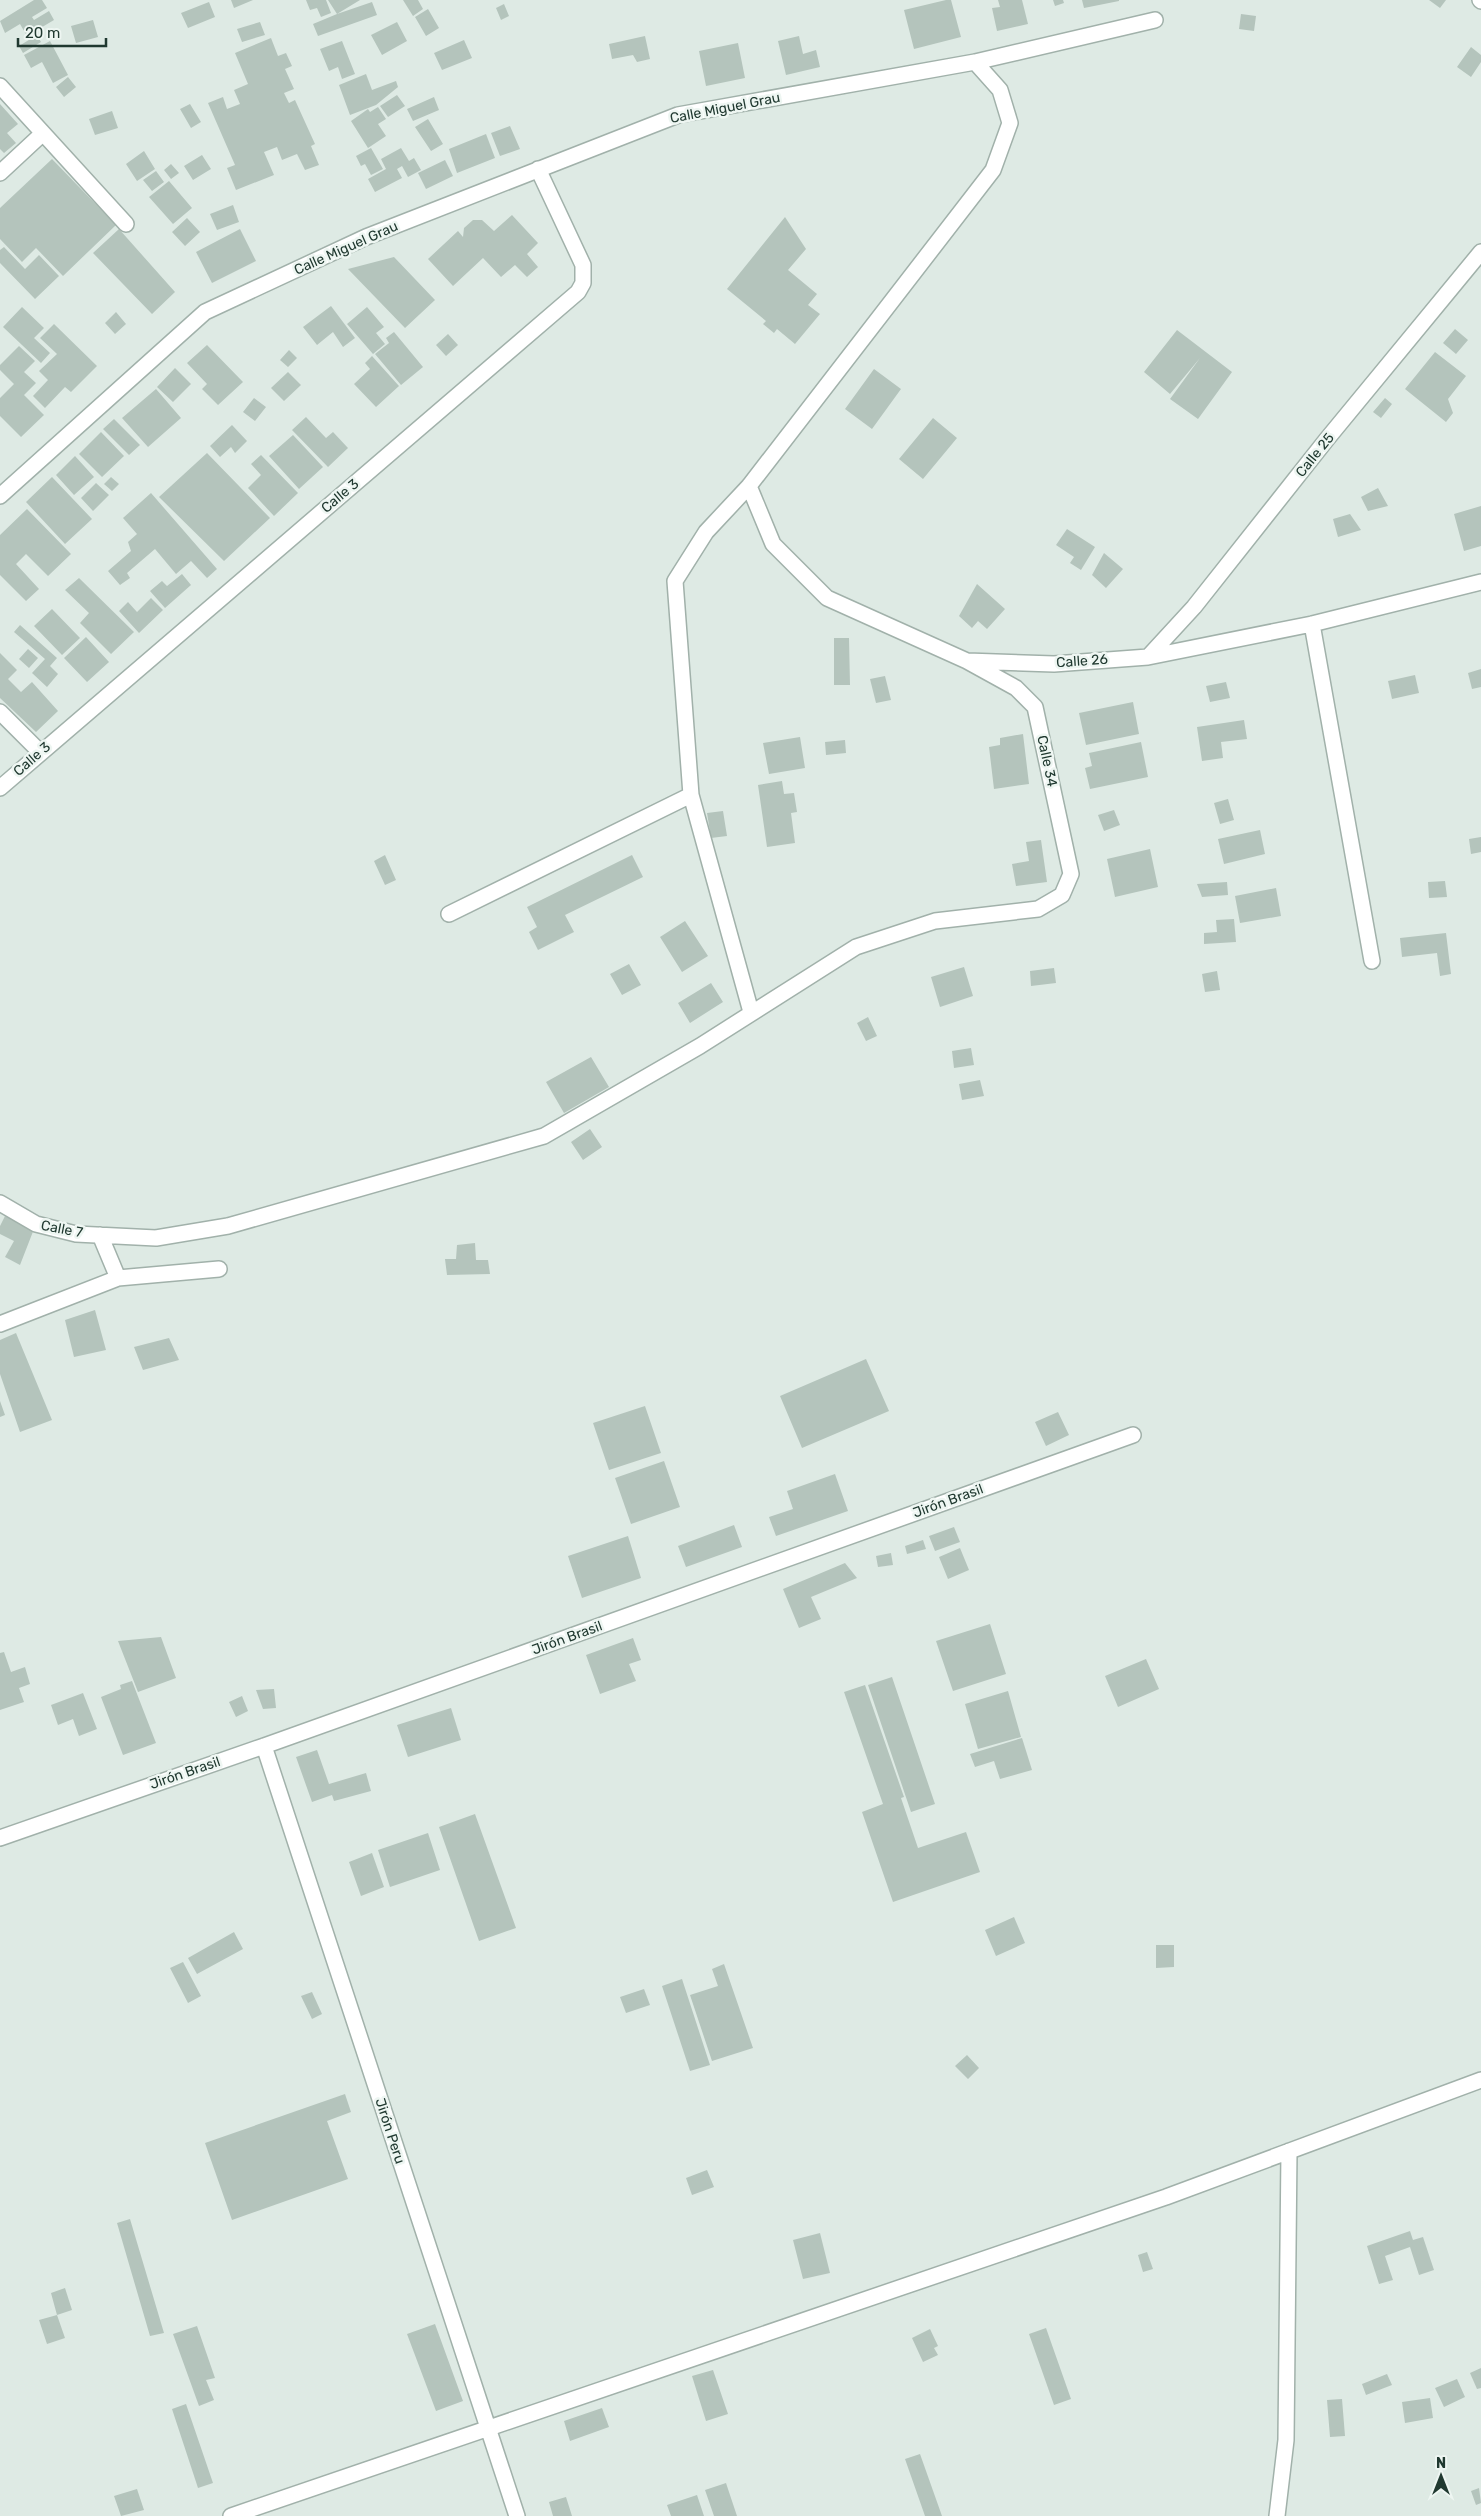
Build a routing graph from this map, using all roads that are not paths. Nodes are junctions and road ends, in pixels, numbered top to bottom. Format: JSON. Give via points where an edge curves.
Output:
{"nodes":[{"id":1,"x":1155,"y":20,"type":"dead end"},
{"id":2,"x":975,"y":62,"type":"junction"},
{"id":3,"x":0,"y":86,"type":"edge"},
{"id":4,"x":42,"y":134,"type":"junction"},
{"id":5,"x":538,"y":170,"type":"junction"},
{"id":6,"x":0,"y":173,"type":"edge"},
{"id":7,"x":126,"y":224,"type":"dead end"},
{"id":8,"x":1481,"y":252,"type":"edge"},
{"id":9,"x":749,"y":486,"type":"junction"},
{"id":10,"x":0,"y":496,"type":"edge"},
{"id":11,"x":1481,"y":582,"type":"edge"},
{"id":12,"x":1312,"y":624,"type":"junction"},
{"id":13,"x":1148,"y":657,"type":"junction"},
{"id":14,"x":967,"y":661,"type":"junction"},
{"id":15,"x":0,"y":712,"type":"edge"},
{"id":16,"x":40,"y":752,"type":"junction"},
{"id":17,"x":0,"y":788,"type":"edge"},
{"id":18,"x":692,"y":796,"type":"junction"},
{"id":19,"x":1062,"y":895,"type":"joint"},
{"id":20,"x":449,"y":914,"type":"dead end"},
{"id":21,"x":1372,"y":961,"type":"dead end"},
{"id":22,"x":751,"y":1012,"type":"junction"},
{"id":23,"x":0,"y":1203,"type":"edge"},
{"id":24,"x":100,"y":1235,"type":"junction"},
{"id":25,"x":219,"y":1269,"type":"dead end"},
{"id":26,"x":118,"y":1278,"type":"junction"},
{"id":27,"x":0,"y":1324,"type":"edge"},
{"id":28,"x":1133,"y":1435,"type":"dead end"},
{"id":29,"x":264,"y":1746,"type":"junction"},
{"id":30,"x":0,"y":1838,"type":"edge"},
{"id":31,"x":1481,"y":2080,"type":"edge"},
{"id":32,"x":1289,"y":2151,"type":"junction"},
{"id":33,"x":488,"y":2428,"type":"junction"},
{"id":34,"x":231,"y":2516,"type":"edge"},
{"id":35,"x":517,"y":2516,"type":"edge"},
{"id":36,"x":1276,"y":2516,"type":"edge"}],
"edges":[{"from":1,"to":2,"type":"street","name":"Calle Miguel Grau"},
{"from":2,"to":5,"type":"street","name":"Calle Miguel Grau","via":[[678,114]]},
{"from":2,"to":9,"type":"street","via":[[1000,90],[1010,123],[993,170]]},
{"from":3,"to":4,"type":"street"},
{"from":4,"to":6,"type":"street"},
{"from":4,"to":7,"type":"street"},
{"from":5,"to":10,"type":"street","name":"Calle Miguel Grau","via":[[366,237],[205,312]]},
{"from":5,"to":16,"type":"street","name":"Calle 3","via":[[584,265],[578,292]]},
{"from":8,"to":13,"type":"street","name":"Calle 25","via":[[1194,607]]},
{"from":9,"to":14,"type":"street","name":"Calle 26","via":[[773,544],[827,598]]},
{"from":9,"to":18,"type":"street","via":[[706,532],[674,582]]},
{"from":11,"to":12,"type":"street","name":"Calle 26"},
{"from":12,"to":13,"type":"street","name":"Calle 26"},
{"from":12,"to":21,"type":"street"},
{"from":13,"to":14,"type":"street","name":"Calle 26","via":[[1054,664]]},
{"from":14,"to":19,"type":"street","name":"Calle 34","via":[[1016,688],[1035,707],[1071,874]]},
{"from":15,"to":16,"type":"street"},
{"from":16,"to":17,"type":"street","name":"Calle 3"},
{"from":18,"to":20,"type":"street"},
{"from":18,"to":22,"type":"street"},
{"from":19,"to":22,"type":"street","name":"Calle 7","via":[[1038,909],[935,920],[856,947]]},
{"from":22,"to":24,"type":"street","name":"Calle 7","via":[[700,1046],[544,1136],[228,1226],[156,1238]]},
{"from":23,"to":24,"type":"street","name":"Calle 7","via":[[36,1224],[76,1234]]},
{"from":24,"to":26,"type":"street"},
{"from":25,"to":26,"type":"street"},
{"from":26,"to":27,"type":"street"},
{"from":28,"to":29,"type":"street","name":"Jirón Brasil"},
{"from":29,"to":30,"type":"street","name":"Jirón Brasil"},
{"from":29,"to":33,"type":"street","name":"Jirón Peru"},
{"from":31,"to":32,"type":"street"},
{"from":32,"to":33,"type":"street","via":[[1166,2197]]},
{"from":32,"to":36,"type":"street","via":[[1286,2440]]},
{"from":33,"to":34,"type":"street"},
{"from":33,"to":35,"type":"street","name":"Jirón Peru"}]}
